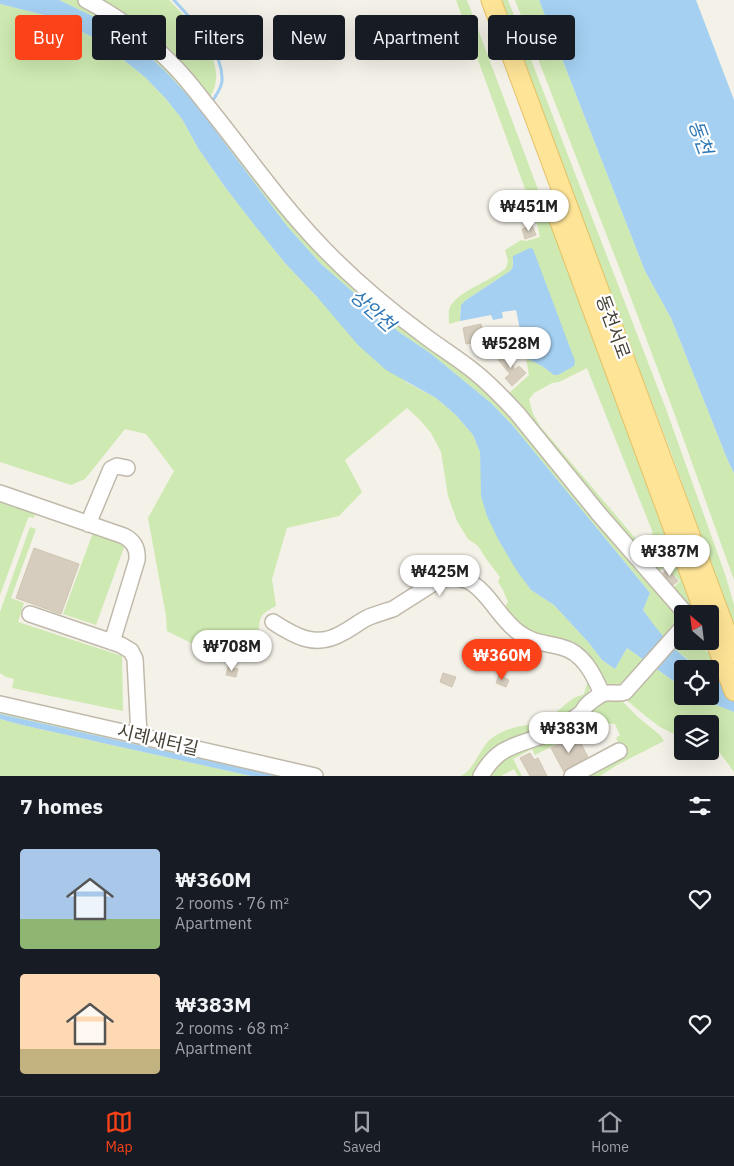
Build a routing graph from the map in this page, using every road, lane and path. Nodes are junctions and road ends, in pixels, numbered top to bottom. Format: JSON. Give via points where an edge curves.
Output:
{"nodes":[{"id":1,"x":86,"y":0,"type":"edge"},
{"id":2,"x":477,"y":0,"type":"edge"},
{"id":3,"x":491,"y":0,"type":"edge"},
{"id":4,"x":127,"y":468,"type":"dead end"},
{"id":5,"x":0,"y":493,"type":"edge"},
{"id":6,"x":88,"y":524,"type":"junction"},
{"id":7,"x":678,"y":605,"type":"edge"},
{"id":8,"x":702,"y":605,"type":"edge"},
{"id":9,"x":30,"y":614,"type":"dead end"},
{"id":10,"x":272,"y":622,"type":"dead end"},
{"id":11,"x":674,"y":637,"type":"edge"},
{"id":12,"x":722,"y":640,"type":"edge"},
{"id":13,"x":112,"y":642,"type":"junction"},
{"id":14,"x":734,"y":690,"type":"edge"},
{"id":15,"x":602,"y":694,"type":"junction"},
{"id":16,"x":0,"y":704,"type":"edge"},
{"id":17,"x":139,"y":735,"type":"junction"},
{"id":18,"x":619,"y":751,"type":"dead end"},
{"id":19,"x":315,"y":776,"type":"edge"},
{"id":20,"x":481,"y":776,"type":"edge"},
{"id":21,"x":572,"y":776,"type":"edge"}],
"edges":[{"from":1,"to":7,"type":"street","via":[[118,18],[174,66],[287,208],[335,260],[392,311],[472,370],[503,398]]},
{"from":2,"to":8,"type":"main road","name":"동천서로"},
{"from":3,"to":12,"type":"main road","name":"동천서로"},
{"from":4,"to":6,"type":"street","via":[[117,466],[111,469]]},
{"from":5,"to":6,"type":"street"},
{"from":6,"to":13,"type":"street","via":[[128,538],[137,552]]},
{"from":9,"to":13,"type":"street"},
{"from":10,"to":15,"type":"street","via":[[306,640],[324,640],[343,633],[366,618],[392,609],[437,581],[459,577],[481,591],[511,626],[525,637],[570,650],[590,669]]},
{"from":11,"to":15,"type":"street","via":[[627,689],[620,694]]},
{"from":12,"to":14,"type":"main road","name":"동천서로"},
{"from":13,"to":17,"type":"street","via":[[126,647],[134,655]]},
{"from":15,"to":20,"type":"street","via":[[555,730],[499,753]]},
{"from":16,"to":17,"type":"street","name":"시례새터길"},
{"from":17,"to":19,"type":"street","name":"시례새터길"},
{"from":18,"to":21,"type":"street"}]}
